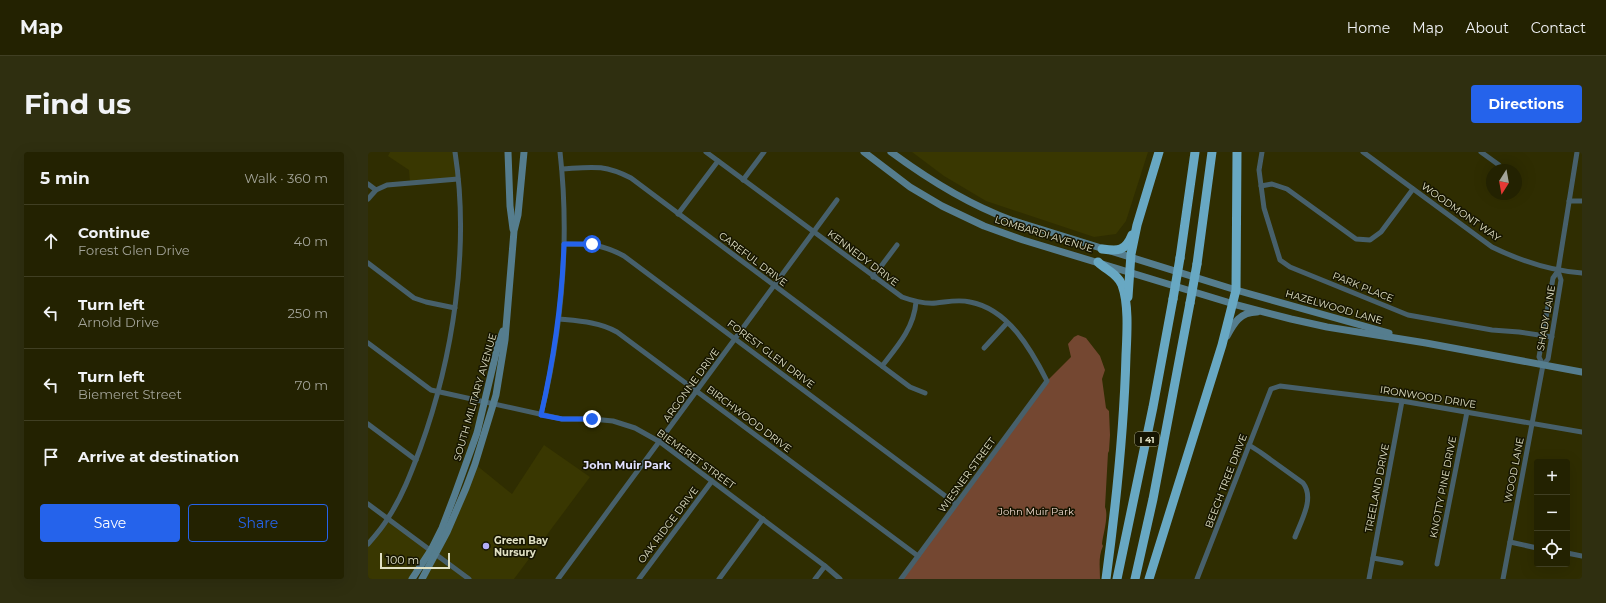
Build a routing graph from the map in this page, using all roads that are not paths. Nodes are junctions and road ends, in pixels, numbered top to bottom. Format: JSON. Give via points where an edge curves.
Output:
{"nodes":[{"id":1,"x":455,"y":152,"type":"edge"},
{"id":2,"x":508,"y":152,"type":"edge"},
{"id":3,"x":524,"y":152,"type":"edge"},
{"id":4,"x":560,"y":152,"type":"edge"},
{"id":5,"x":706,"y":152,"type":"edge"},
{"id":6,"x":764,"y":152,"type":"edge"},
{"id":7,"x":864,"y":152,"type":"edge"},
{"id":8,"x":891,"y":152,"type":"edge"},
{"id":9,"x":1159,"y":152,"type":"edge"},
{"id":10,"x":1195,"y":152,"type":"edge"},
{"id":11,"x":1212,"y":152,"type":"edge"},
{"id":12,"x":1237,"y":152,"type":"edge"},
{"id":13,"x":1262,"y":152,"type":"edge"},
{"id":14,"x":1363,"y":152,"type":"edge"},
{"id":15,"x":1481,"y":152,"type":"edge"},
{"id":16,"x":1577,"y":152,"type":"edge"},
{"id":17,"x":872,"y":154,"type":"edge"},
{"id":18,"x":718,"y":161,"type":"junction"},
{"id":19,"x":1498,"y":164,"type":"edge"},
{"id":20,"x":562,"y":168,"type":"junction"},
{"id":21,"x":458,"y":179,"type":"junction"},
{"id":22,"x":744,"y":180,"type":"junction"},
{"id":23,"x":368,"y":184,"type":"edge"},
{"id":24,"x":1261,"y":186,"type":"junction"},
{"id":25,"x":1413,"y":189,"type":"junction"},
{"id":26,"x":376,"y":190,"type":"junction"},
{"id":27,"x":368,"y":199,"type":"edge"},
{"id":28,"x":838,"y":200,"type":"dead end"},
{"id":29,"x":1570,"y":201,"type":"junction"},
{"id":30,"x":1582,"y":201,"type":"edge"},
{"id":31,"x":678,"y":214,"type":"junction"},
{"id":32,"x":1138,"y":221,"type":"junction"},
{"id":33,"x":514,"y":231,"type":"junction"},
{"id":34,"x":814,"y":232,"type":"junction"},
{"id":35,"x":564,"y":244,"type":"junction"},
{"id":36,"x":897,"y":245,"type":"dead end"},
{"id":37,"x":1102,"y":249,"type":"junction"},
{"id":38,"x":1131,"y":258,"type":"junction"},
{"id":39,"x":1098,"y":262,"type":"junction"},
{"id":40,"x":368,"y":263,"type":"edge"},
{"id":41,"x":1558,"y":270,"type":"junction"},
{"id":42,"x":1130,"y":271,"type":"junction"},
{"id":43,"x":1582,"y":273,"type":"edge"},
{"id":44,"x":873,"y":277,"type":"junction"},
{"id":45,"x":774,"y":286,"type":"junction"},
{"id":46,"x":1236,"y":290,"type":"junction"},
{"id":47,"x":916,"y":302,"type":"junction"},
{"id":48,"x":1233,"y":304,"type":"junction"},
{"id":49,"x":455,"y":308,"type":"junction"},
{"id":50,"x":1263,"y":312,"type":"junction"},
{"id":51,"x":1126,"y":318,"type":"junction"},
{"id":52,"x":559,"y":319,"type":"junction"},
{"id":53,"x":1007,"y":323,"type":"junction"},
{"id":54,"x":505,"y":328,"type":"junction"},
{"id":55,"x":1543,"y":335,"type":"junction"},
{"id":56,"x":1552,"y":336,"type":"junction"},
{"id":57,"x":736,"y":338,"type":"junction"},
{"id":58,"x":368,"y":343,"type":"edge"},
{"id":59,"x":1426,"y":343,"type":"junction"},
{"id":60,"x":1222,"y":345,"type":"junction"},
{"id":61,"x":984,"y":348,"type":"dead end"},
{"id":62,"x":1543,"y":365,"type":"junction"},
{"id":63,"x":882,"y":366,"type":"junction"},
{"id":64,"x":1582,"y":372,"type":"edge"},
{"id":65,"x":1047,"y":381,"type":"joint"},
{"id":66,"x":1271,"y":389,"type":"joint"},
{"id":67,"x":697,"y":391,"type":"junction"},
{"id":68,"x":438,"y":392,"type":"junction"},
{"id":69,"x":924,"y":393,"type":"dead end"},
{"id":70,"x":1402,"y":401,"type":"junction"},
{"id":71,"x":485,"y":403,"type":"junction"},
{"id":72,"x":493,"y":405,"type":"junction"},
{"id":73,"x":1467,"y":412,"type":"junction"},
{"id":74,"x":541,"y":415,"type":"junction"},
{"id":75,"x":368,"y":424,"type":"edge"},
{"id":76,"x":1532,"y":424,"type":"junction"},
{"id":77,"x":1582,"y":432,"type":"edge"},
{"id":78,"x":660,"y":442,"type":"junction"},
{"id":79,"x":1249,"y":445,"type":"junction"},
{"id":80,"x":416,"y":460,"type":"junction"},
{"id":81,"x":712,"y":481,"type":"junction"},
{"id":82,"x":368,"y":504,"type":"edge"},
{"id":83,"x":956,"y":504,"type":"junction"},
{"id":84,"x":388,"y":519,"type":"junction"},
{"id":85,"x":763,"y":519,"type":"junction"},
{"id":86,"x":1295,"y":537,"type":"dead end"},
{"id":87,"x":1510,"y":542,"type":"junction"},
{"id":88,"x":368,"y":544,"type":"edge"},
{"id":89,"x":1534,"y":547,"type":"edge"},
{"id":90,"x":433,"y":552,"type":"junction"},
{"id":91,"x":1570,"y":554,"type":"edge"},
{"id":92,"x":918,"y":556,"type":"junction"},
{"id":93,"x":1582,"y":556,"type":"edge"},
{"id":94,"x":1373,"y":558,"type":"junction"},
{"id":95,"x":1401,"y":563,"type":"dead end"},
{"id":96,"x":1437,"y":564,"type":"dead end"},
{"id":97,"x":825,"y":566,"type":"junction"},
{"id":98,"x":412,"y":579,"type":"edge"},
{"id":99,"x":422,"y":579,"type":"edge"},
{"id":100,"x":469,"y":579,"type":"edge"},
{"id":101,"x":558,"y":579,"type":"edge"},
{"id":102,"x":639,"y":579,"type":"edge"},
{"id":103,"x":719,"y":579,"type":"edge"},
{"id":104,"x":815,"y":579,"type":"edge"},
{"id":105,"x":840,"y":579,"type":"edge"},
{"id":106,"x":901,"y":579,"type":"edge"},
{"id":107,"x":1106,"y":579,"type":"edge"},
{"id":108,"x":1117,"y":579,"type":"edge"},
{"id":109,"x":1134,"y":579,"type":"edge"},
{"id":110,"x":1149,"y":579,"type":"edge"},
{"id":111,"x":1197,"y":579,"type":"edge"},
{"id":112,"x":1369,"y":579,"type":"edge"},
{"id":113,"x":1503,"y":579,"type":"edge"}],
"edges":[{"from":1,"to":21,"type":"street"},
{"from":2,"to":33,"type":"main road","name":"SOUTH MILITARY AVENUE","via":[[510,211]]},
{"from":3,"to":33,"type":"main road","name":"SOUTH MILITARY AVENUE"},
{"from":4,"to":20,"type":"street"},
{"from":5,"to":18,"type":"street","name":"KENNEDY DRIVE"},
{"from":6,"to":22,"type":"street"},
{"from":7,"to":17,"type":"main road","name":"LOMBARDI AVENUE"},
{"from":8,"to":37,"type":"main road","name":"LOMBARDI AVENUE","via":[[932,181],[980,208],[1015,222]]},
{"from":9,"to":32,"type":"highway"},
{"from":10,"to":108,"type":"highway","number":"I 41","bridge":true,"via":[[1173,299]]},
{"from":11,"to":109,"type":"highway","number":"I 41","bridge":true,"via":[[1190,303],[1153,499]]},
{"from":12,"to":46,"type":"highway"},
{"from":13,"to":24,"type":"street","name":"PARK PLACE"},
{"from":14,"to":25,"type":"street","name":"WOODMONT WAY"},
{"from":15,"to":19,"type":"street"},
{"from":16,"to":29,"type":"street","name":"SHADY LANE"},
{"from":17,"to":39,"type":"main road","name":"LOMBARDI AVENUE","via":[[920,193],[962,216],[1005,234]]},
{"from":18,"to":22,"type":"street","name":"KENNEDY DRIVE"},
{"from":18,"to":31,"type":"street"},
{"from":20,"to":31,"type":"street","name":"CAREFUL DRIVE","via":[[597,166],[615,170],[631,178]]},
{"from":20,"to":35,"type":"street"},
{"from":21,"to":26,"type":"street","via":[[387,185]]},
{"from":21,"to":49,"type":"street","via":[[459,253]]},
{"from":22,"to":34,"type":"street","name":"KENNEDY DRIVE"},
{"from":23,"to":26,"type":"street"},
{"from":24,"to":25,"type":"street","via":[[1272,184],[1287,189],[1356,239],[1370,240],[1381,232]]},
{"from":24,"to":55,"type":"street","name":"PARK PLACE","via":[[1264,208],[1280,260],[1290,267],[1408,315],[1492,330]]},
{"from":25,"to":41,"type":"street","name":"WOODMONT WAY","via":[[1492,247],[1516,258]]},
{"from":26,"to":27,"type":"street"},
{"from":28,"to":34,"type":"street","name":"ARGONNE DRIVE"},
{"from":29,"to":30,"type":"street"},
{"from":29,"to":41,"type":"street","name":"SHADY LANE"},
{"from":31,"to":45,"type":"street","name":"CAREFUL DRIVE"},
{"from":32,"to":37,"type":"highway","via":[[1125,247],[1117,250]]},
{"from":32,"to":38,"type":"highway"},
{"from":33,"to":54,"type":"main road","name":"SOUTH MILITARY AVENUE"},
{"from":34,"to":44,"type":"street","name":"KENNEDY DRIVE"},
{"from":34,"to":45,"type":"street","name":"ARGONNE DRIVE"},
{"from":35,"to":52,"type":"street"},
{"from":35,"to":57,"type":"street","name":"FOREST GLEN DRIVE","via":[[592,244],[609,248],[624,256]]},
{"from":36,"to":44,"type":"street"},
{"from":37,"to":38,"type":"main road","name":"LOMBARDI AVENUE"},
{"from":38,"to":42,"type":"highway"},
{"from":38,"to":46,"type":"main road","name":"LOMBARDI AVENUE"},
{"from":39,"to":42,"type":"main road","name":"LOMBARDI AVENUE"},
{"from":39,"to":51,"type":"highway","via":[[1122,283]]},
{"from":40,"to":49,"type":"street","via":[[414,298]]},
{"from":41,"to":43,"type":"street","name":"WOODMONT WAY"},
{"from":41,"to":55,"type":"street","name":"SHADY LANE","via":[[1552,278]]},
{"from":41,"to":56,"type":"street","name":"SHADY LANE","via":[[1561,280]]},
{"from":42,"to":48,"type":"main road","name":"LOMBARDI AVENUE"},
{"from":42,"to":51,"type":"highway"},
{"from":44,"to":47,"type":"street","name":"KENNEDY DRIVE","via":[[895,293]]},
{"from":45,"to":57,"type":"street","name":"ARGONNE DRIVE"},
{"from":45,"to":63,"type":"street","name":"CAREFUL DRIVE"},
{"from":46,"to":48,"type":"highway"},
{"from":46,"to":59,"type":"main road","name":"HAZELWOOD LANE"},
{"from":47,"to":53,"type":"street","name":"KENNEDY DRIVE","via":[[970,302],[986,307]]},
{"from":47,"to":63,"type":"street","via":[[911,325]]},
{"from":48,"to":50,"type":"main road","name":"HAZELWOOD LANE"},
{"from":48,"to":60,"type":"highway"},
{"from":49,"to":68,"type":"street"},
{"from":50,"to":59,"type":"main road","name":"HAZELWOOD LANE","via":[[1327,327]]},
{"from":50,"to":60,"type":"main road","via":[[1251,312],[1239,318]]},
{"from":51,"to":107,"type":"highway","via":[[1124,407]]},
{"from":52,"to":67,"type":"street","name":"BIRCHWOOD DRIVE","via":[[606,326]]},
{"from":52,"to":74,"type":"street"},
{"from":53,"to":61,"type":"street"},
{"from":53,"to":65,"type":"street","name":"KENNEDY DRIVE","via":[[1026,344]]},
{"from":54,"to":71,"type":"main road","name":"SOUTH MILITARY AVENUE","via":[[498,345]]},
{"from":54,"to":72,"type":"main road","name":"SOUTH MILITARY AVENUE","via":[[504,352]]},
{"from":55,"to":56,"type":"street","name":"PARK PLACE"},
{"from":55,"to":62,"type":"street","name":"SHADY LANE","via":[[1539,357]]},
{"from":56,"to":62,"type":"street","name":"SHADY LANE","via":[[1548,359]]},
{"from":57,"to":67,"type":"street","name":"ARGONNE DRIVE"},
{"from":57,"to":83,"type":"street","name":"FOREST GLEN DRIVE"},
{"from":58,"to":68,"type":"street","name":"BIEMERET STREET","via":[[431,390]]},
{"from":59,"to":62,"type":"main road","name":"HAZELWOOD LANE"},
{"from":60,"to":110,"type":"highway"},
{"from":62,"to":64,"type":"main road","name":"HAZELWOOD LANE"},
{"from":62,"to":76,"type":"street","name":"WOOD LANE"},
{"from":63,"to":69,"type":"street","name":"CAREFUL DRIVE","via":[[910,387]]},
{"from":65,"to":83,"type":"street","name":"WIESNER STREET"},
{"from":66,"to":70,"type":"street","name":"IRONWOOD DRIVE","via":[[1280,386]]},
{"from":66,"to":79,"type":"street","name":"BEECH TREE DRIVE"},
{"from":67,"to":78,"type":"street","name":"ARGONNE DRIVE"},
{"from":67,"to":92,"type":"street","name":"BIRCHWOOD DRIVE"},
{"from":68,"to":71,"type":"street","name":"BIEMERET STREET"},
{"from":68,"to":80,"type":"street"},
{"from":70,"to":73,"type":"street","name":"IRONWOOD DRIVE"},
{"from":70,"to":94,"type":"street","name":"TREELAND DRIVE"},
{"from":71,"to":72,"type":"street","name":"BIEMERET STREET"},
{"from":71,"to":90,"type":"main road","name":"SOUTH MILITARY AVENUE","via":[[471,452]]},
{"from":72,"to":74,"type":"street","name":"BIEMERET STREET"},
{"from":72,"to":90,"type":"main road","name":"SOUTH MILITARY AVENUE","via":[[475,464],[447,532]]},
{"from":73,"to":76,"type":"street","name":"IRONWOOD DRIVE"},
{"from":73,"to":96,"type":"street","name":"KNOTTY PINE DRIVE"},
{"from":74,"to":78,"type":"street","name":"BIEMERET STREET","via":[[562,419],[613,421],[635,428]]},
{"from":75,"to":80,"type":"street"},
{"from":76,"to":77,"type":"street","name":"IRONWOOD DRIVE"},
{"from":76,"to":87,"type":"street","name":"WOOD LANE"},
{"from":78,"to":81,"type":"street","name":"BIEMERET STREET"},
{"from":78,"to":101,"type":"street","name":"ARGONNE DRIVE"},
{"from":79,"to":86,"type":"street","via":[[1303,482],[1307,488],[1307,505]]},
{"from":79,"to":111,"type":"street","name":"BEECH TREE DRIVE"},
{"from":80,"to":84,"type":"street"},
{"from":81,"to":85,"type":"street","name":"BIEMERET STREET"},
{"from":81,"to":102,"type":"street","name":"OAK RIDGE DRIVE"},
{"from":82,"to":84,"type":"street"},
{"from":83,"to":92,"type":"street","name":"WIESNER STREET"},
{"from":84,"to":88,"type":"street"},
{"from":84,"to":90,"type":"street"},
{"from":85,"to":97,"type":"street","name":"BIEMERET STREET"},
{"from":85,"to":103,"type":"street"},
{"from":87,"to":89,"type":"street"},
{"from":87,"to":113,"type":"street","name":"WOOD LANE"},
{"from":90,"to":98,"type":"main road","name":"SOUTH MILITARY AVENUE"},
{"from":90,"to":99,"type":"main road","name":"SOUTH MILITARY AVENUE"},
{"from":90,"to":100,"type":"street"},
{"from":91,"to":93,"type":"street"},
{"from":92,"to":106,"type":"street","name":"WIESNER STREET"},
{"from":94,"to":95,"type":"street"},
{"from":94,"to":112,"type":"street","name":"TREELAND DRIVE"},
{"from":97,"to":104,"type":"street"},
{"from":97,"to":105,"type":"street","name":"BIEMERET STREET"}]}
